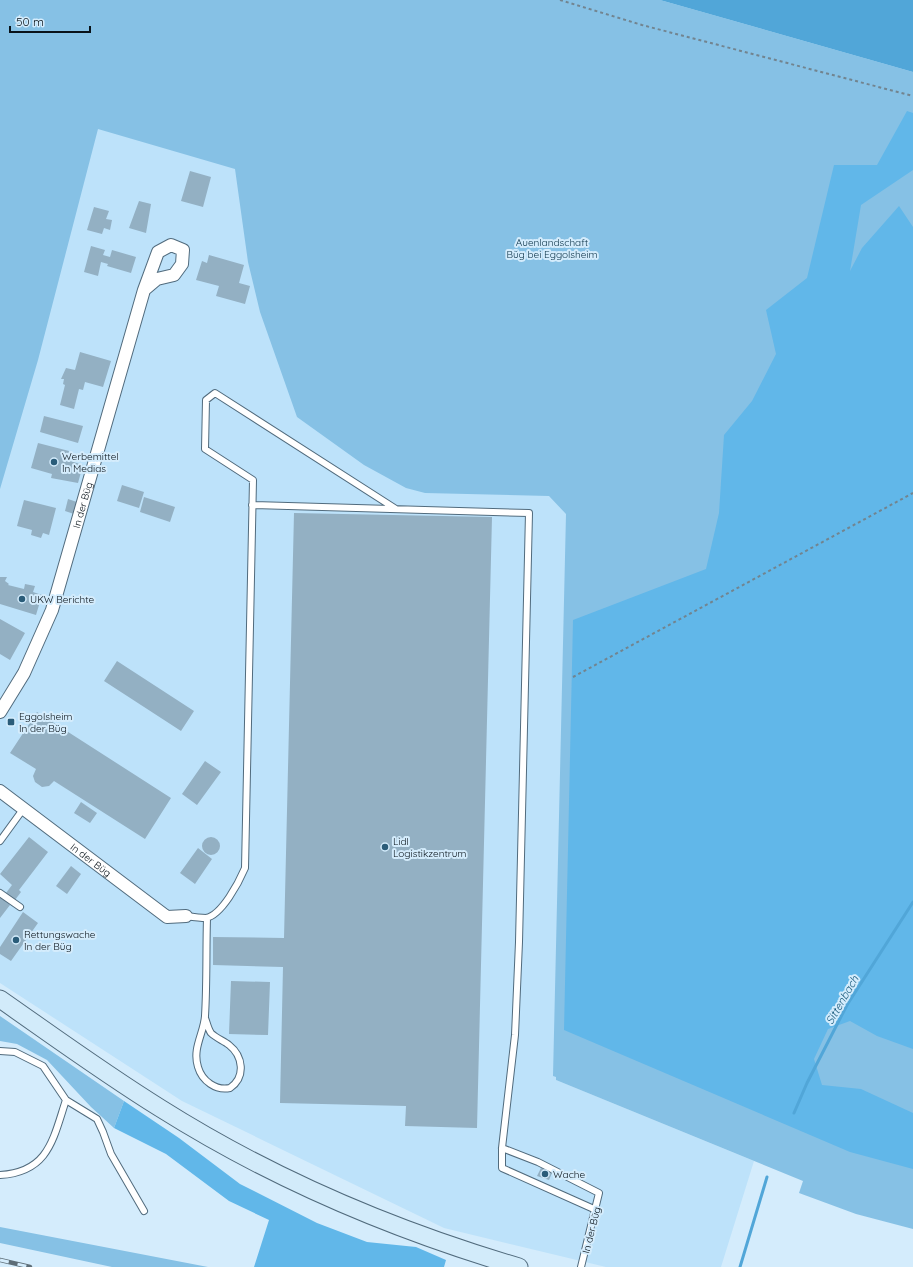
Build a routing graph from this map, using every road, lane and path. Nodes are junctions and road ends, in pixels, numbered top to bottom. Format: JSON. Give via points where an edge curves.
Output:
{"nodes":[{"id":1,"x":560,"y":0,"type":"edge"},
{"id":2,"x":913,"y":96,"type":"edge"},
{"id":3,"x":144,"y":290,"type":"dead end"},
{"id":4,"x":913,"y":493,"type":"edge"},
{"id":5,"x":252,"y":505,"type":"junction"},
{"id":6,"x":396,"y":509,"type":"junction"},
{"id":7,"x":573,"y":677,"type":"dead end"},
{"id":8,"x":0,"y":712,"type":"edge"},
{"id":9,"x":0,"y":791,"type":"edge"},
{"id":10,"x":24,"y":808,"type":"junction"},
{"id":11,"x":0,"y":840,"type":"edge"},
{"id":12,"x":0,"y":893,"type":"edge"},
{"id":13,"x":20,"y":907,"type":"dead end"},
{"id":14,"x":186,"y":916,"type":"joint"},
{"id":15,"x":207,"y":918,"type":"junction"},
{"id":16,"x":0,"y":999,"type":"edge"},
{"id":17,"x":205,"y":1018,"type":"junction"},
{"id":18,"x":0,"y":1051,"type":"edge"},
{"id":19,"x":66,"y":1100,"type":"junction"},
{"id":20,"x":502,"y":1148,"type":"junction"},
{"id":21,"x":0,"y":1175,"type":"edge"},
{"id":22,"x":144,"y":1210,"type":"dead end"},
{"id":23,"x":596,"y":1210,"type":"junction"},
{"id":24,"x":519,"y":1267,"type":"edge"},
{"id":25,"x":581,"y":1267,"type":"edge"}],
"edges":[{"from":1,"to":2,"type":"path"},
{"from":3,"to":8,"type":"street","name":"In der Büg","via":[[52,610],[24,673]]},
{"from":4,"to":7,"type":"path"},
{"from":5,"to":6,"type":"lane"},
{"from":5,"to":6,"type":"lane","via":[[253,480],[205,449],[206,400],[215,393]]},
{"from":5,"to":15,"type":"lane","via":[[245,868],[231,895],[221,908]]},
{"from":6,"to":20,"type":"lane","via":[[530,513],[515,1035]]},
{"from":9,"to":10,"type":"street","name":"In der Büg"},
{"from":10,"to":11,"type":"lane"},
{"from":10,"to":14,"type":"street","name":"In der Büg","via":[[167,917]]},
{"from":12,"to":13,"type":"lane"},
{"from":14,"to":15,"type":"lane"},
{"from":15,"to":17,"type":"lane"},
{"from":16,"to":24,"type":"main road","via":[[160,1109],[277,1173],[405,1230]]},
{"from":17,"to":17,"type":"lane","via":[[211,1032],[231,1046],[239,1057],[242,1073],[230,1088],[218,1088],[210,1084],[197,1066],[197,1045]]},
{"from":18,"to":19,"type":"lane","via":[[15,1052],[43,1066]]},
{"from":19,"to":21,"type":"lane","via":[[51,1147],[39,1161],[16,1174]]},
{"from":19,"to":22,"type":"lane","via":[[96,1119],[111,1154]]},
{"from":20,"to":23,"type":"lane","via":[[502,1168]]},
{"from":20,"to":23,"type":"lane","name":"In der Büg","via":[[538,1162],[599,1193]]},
{"from":23,"to":25,"type":"lane","name":"In der Büg"}]}
